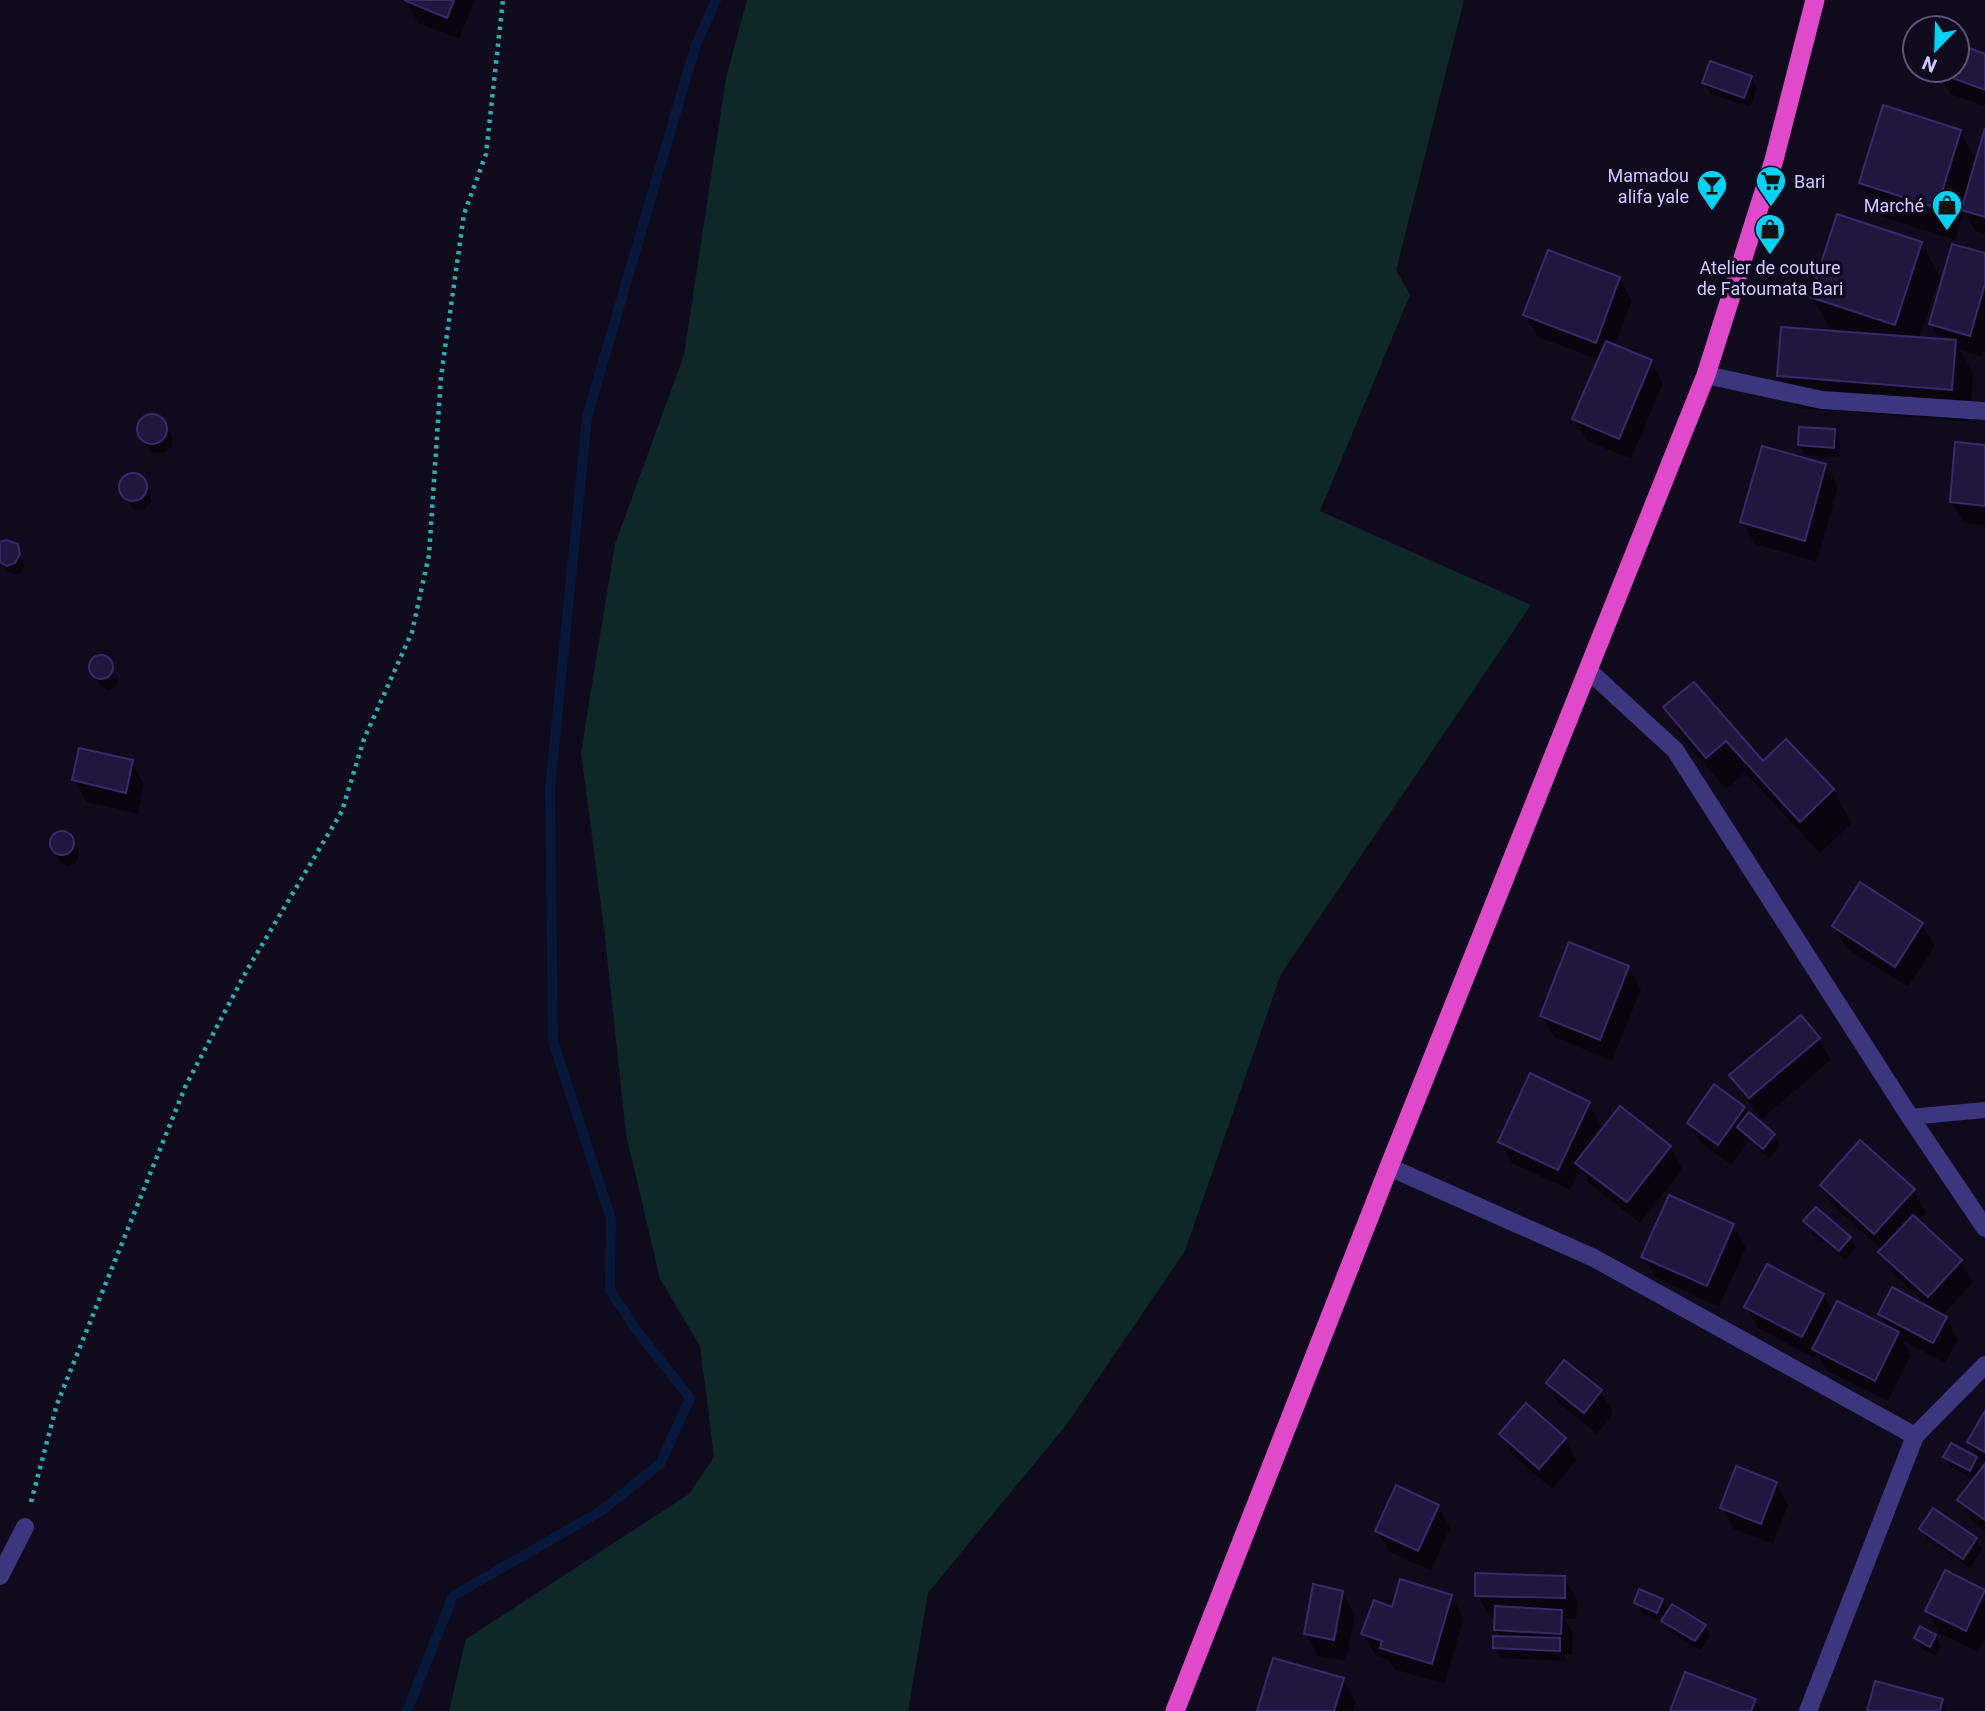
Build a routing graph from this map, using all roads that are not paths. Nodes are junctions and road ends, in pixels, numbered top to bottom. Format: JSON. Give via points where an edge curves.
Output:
{"nodes":[{"id":1,"x":1815,"y":0,"type":"edge"},
{"id":2,"x":1706,"y":375,"type":"junction"},
{"id":3,"x":1985,"y":411,"type":"edge"},
{"id":4,"x":1588,"y":670,"type":"junction"},
{"id":5,"x":1985,"y":1110,"type":"edge"},
{"id":6,"x":1910,"y":1117,"type":"junction"},
{"id":7,"x":1389,"y":1167,"type":"junction"},
{"id":8,"x":1985,"y":1228,"type":"edge"},
{"id":9,"x":1985,"y":1365,"type":"edge"},
{"id":10,"x":1915,"y":1436,"type":"junction"},
{"id":11,"x":25,"y":1527,"type":"road end"},
{"id":12,"x":0,"y":1576,"type":"edge"},
{"id":13,"x":1175,"y":1711,"type":"edge"},
{"id":14,"x":1808,"y":1711,"type":"edge"}],
"edges":[{"from":1,"to":2,"type":"highway","via":[[1774,160]]},
{"from":2,"to":3,"type":"street","via":[[1822,400]]},
{"from":2,"to":4,"type":"highway"},
{"from":4,"to":6,"type":"street","via":[[1675,750]]},
{"from":4,"to":7,"type":"highway"},
{"from":5,"to":6,"type":"lane"},
{"from":6,"to":8,"type":"street"},
{"from":7,"to":10,"type":"street","via":[[1594,1258]]},
{"from":7,"to":13,"type":"highway"},
{"from":9,"to":10,"type":"street"},
{"from":10,"to":14,"type":"street"},
{"from":11,"to":12,"type":"street"}]}
